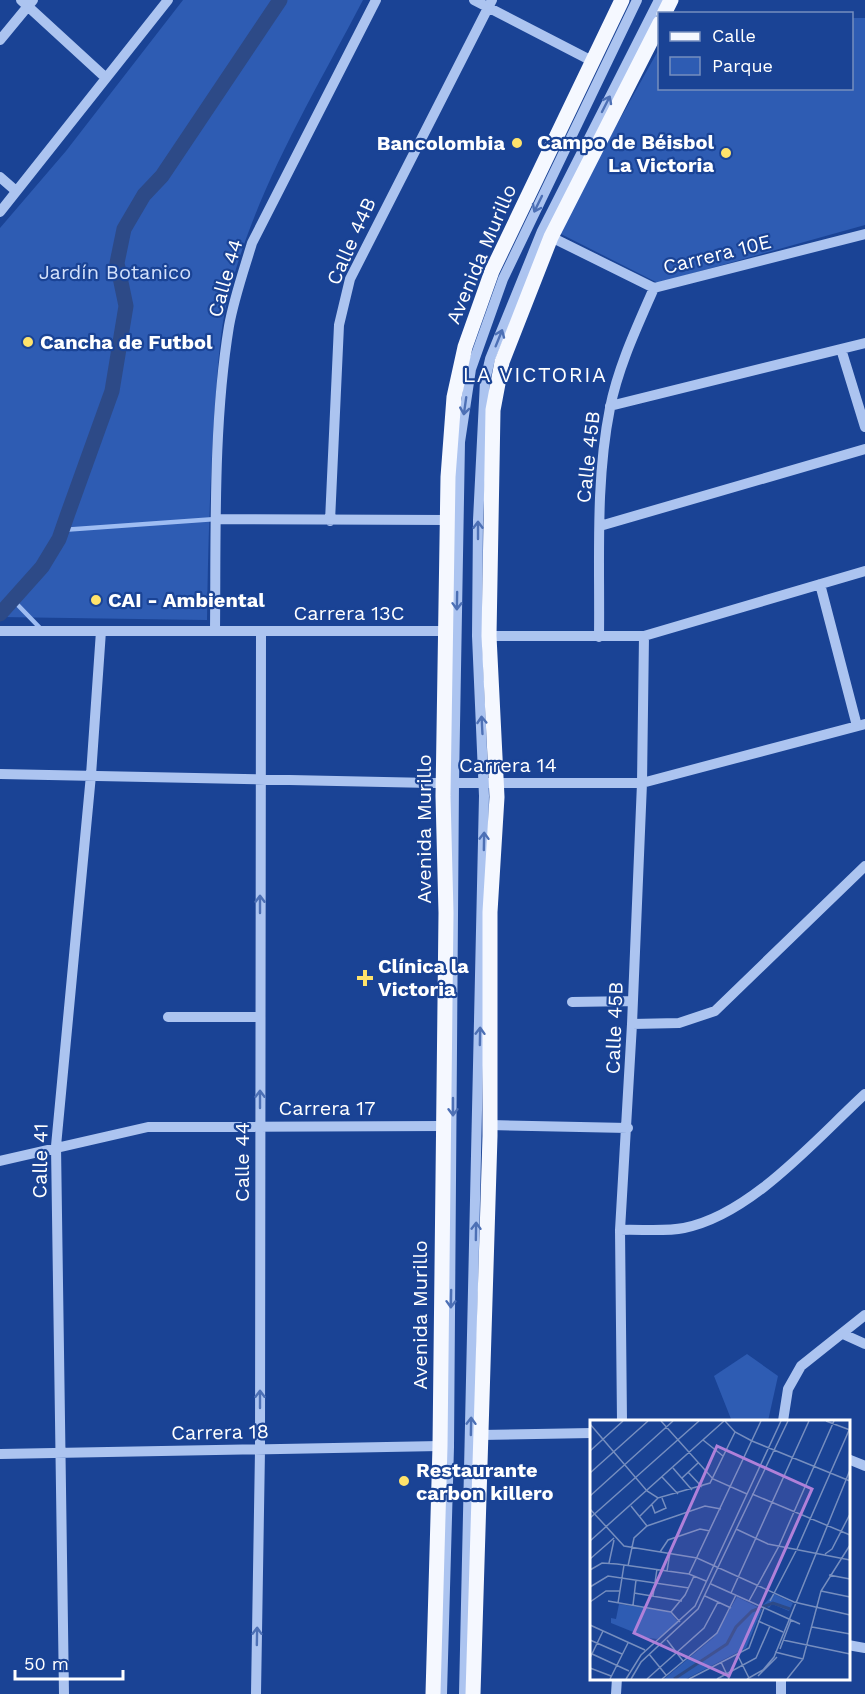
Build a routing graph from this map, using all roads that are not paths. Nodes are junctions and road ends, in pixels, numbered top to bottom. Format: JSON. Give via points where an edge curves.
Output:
{"nodes":[{"id":1,"x":168,"y":0,"type":"edge"},
{"id":2,"x":376,"y":0,"type":"edge"},
{"id":3,"x":474,"y":0,"type":"edge"},
{"id":4,"x":622,"y":0,"type":"edge"},
{"id":5,"x":637,"y":0,"type":"edge"},
{"id":6,"x":659,"y":0,"type":"edge"},
{"id":7,"x":27,"y":2,"type":"edge"},
{"id":8,"x":490,"y":4,"type":"edge"},
{"id":9,"x":658,"y":27,"type":"edge"},
{"id":10,"x":0,"y":40,"type":"edge"},
{"id":11,"x":592,"y":61,"type":"junction"},
{"id":12,"x":106,"y":78,"type":"junction"},
{"id":13,"x":0,"y":177,"type":"edge"},
{"id":14,"x":16,"y":191,"type":"junction"},
{"id":15,"x":0,"y":212,"type":"edge"},
{"id":16,"x":865,"y":234,"type":"edge"},
{"id":17,"x":551,"y":237,"type":"junction"},
{"id":18,"x":654,"y":288,"type":"junction"},
{"id":19,"x":865,"y":343,"type":"edge"},
{"id":20,"x":841,"y":349,"type":"junction"},
{"id":21,"x":610,"y":406,"type":"junction"},
{"id":22,"x":865,"y":427,"type":"edge"},
{"id":23,"x":865,"y":449,"type":"edge"},
{"id":24,"x":216,"y":519,"type":"junction"},
{"id":25,"x":448,"y":520,"type":"junction"},
{"id":26,"x":330,"y":521,"type":"junction"},
{"id":27,"x":600,"y":526,"type":"junction"},
{"id":28,"x":865,"y":571,"type":"edge"},
{"id":29,"x":820,"y":584,"type":"junction"},
{"id":30,"x":0,"y":631,"type":"edge"},
{"id":31,"x":101,"y":631,"type":"junction"},
{"id":32,"x":215,"y":631,"type":"junction"},
{"id":33,"x":261,"y":631,"type":"junction"},
{"id":34,"x":446,"y":631,"type":"junction"},
{"id":35,"x":489,"y":636,"type":"junction"},
{"id":36,"x":644,"y":636,"type":"junction"},
{"id":37,"x":599,"y":637,"type":"junction"},
{"id":38,"x":861,"y":725,"type":"edge"},
{"id":39,"x":0,"y":774,"type":"edge"},
{"id":40,"x":91,"y":775,"type":"junction"},
{"id":41,"x":260,"y":779,"type":"junction"},
{"id":42,"x":448,"y":783,"type":"junction"},
{"id":43,"x":642,"y":783,"type":"junction"},
{"id":44,"x":491,"y":784,"type":"junction"},
{"id":45,"x":865,"y":866,"type":"edge"},
{"id":46,"x":633,"y":1001,"type":"junction"},
{"id":47,"x":572,"y":1002,"type":"dead end"},
{"id":48,"x":168,"y":1017,"type":"dead end"},
{"id":49,"x":260,"y":1017,"type":"junction"},
{"id":50,"x":632,"y":1024,"type":"junction"},
{"id":51,"x":865,"y":1094,"type":"edge"},
{"id":52,"x":490,"y":1125,"type":"junction"},
{"id":53,"x":260,"y":1126,"type":"junction"},
{"id":54,"x":443,"y":1126,"type":"junction"},
{"id":55,"x":628,"y":1128,"type":"junction"},
{"id":56,"x":56,"y":1146,"type":"junction"},
{"id":57,"x":0,"y":1161,"type":"edge"},
{"id":58,"x":620,"y":1230,"type":"junction"},
{"id":59,"x":865,"y":1315,"type":"edge"},
{"id":60,"x":843,"y":1334,"type":"junction"},
{"id":61,"x":865,"y":1344,"type":"edge"},
{"id":62,"x":622,"y":1420,"type":"edge"},
{"id":63,"x":783,"y":1420,"type":"edge"},
{"id":64,"x":590,"y":1433,"type":"edge"},
{"id":65,"x":481,"y":1435,"type":"junction"},
{"id":66,"x":440,"y":1446,"type":"junction"},
{"id":67,"x":260,"y":1450,"type":"junction"},
{"id":68,"x":60,"y":1452,"type":"junction"},
{"id":69,"x":0,"y":1454,"type":"edge"},
{"id":70,"x":850,"y":1459,"type":"edge"},
{"id":71,"x":865,"y":1466,"type":"edge"},
{"id":72,"x":850,"y":1645,"type":"edge"},
{"id":73,"x":865,"y":1648,"type":"edge"},
{"id":74,"x":617,"y":1679,"type":"edge"},
{"id":75,"x":64,"y":1694,"type":"edge"},
{"id":76,"x":256,"y":1694,"type":"edge"},
{"id":77,"x":433,"y":1694,"type":"edge"},
{"id":78,"x":442,"y":1694,"type":"edge"},
{"id":79,"x":464,"y":1694,"type":"edge"},
{"id":80,"x":473,"y":1694,"type":"edge"},
{"id":81,"x":616,"y":1694,"type":"edge"}],
"edges":[{"from":1,"to":12,"type":"street"},
{"from":2,"to":24,"type":"street","name":"Calle 44","via":[[252,243],[239,283],[223,373]]},
{"from":3,"to":8,"type":"street"},
{"from":4,"to":11,"type":"main road","name":"Avenida Murillo"},
{"from":5,"to":42,"type":"street","one_way":true,"via":[[503,279],[471,369],[460,442]]},
{"from":44,"to":6,"type":"street","one_way":true,"via":[[477,625],[485,381],[490,358],[542,231]]},
{"from":7,"to":10,"type":"street"},
{"from":7,"to":12,"type":"street"},
{"from":8,"to":11,"type":"street"},
{"from":8,"to":26,"type":"street","name":"Calle 44B","via":[[350,279],[339,325]]},
{"from":9,"to":17,"type":"main road"},
{"from":11,"to":25,"type":"main road","name":"Avenida Murillo","via":[[492,271],[468,339],[454,397]]},
{"from":12,"to":14,"type":"street"},
{"from":13,"to":14,"type":"street"},
{"from":14,"to":15,"type":"street"},
{"from":16,"to":18,"type":"street","name":"Carrera 10E"},
{"from":17,"to":18,"type":"street","name":"Carrera 10E"},
{"from":17,"to":35,"type":"main road","via":[[496,385]]},
{"from":18,"to":21,"type":"street","name":"Calle 45B","via":[[628,349]]},
{"from":19,"to":20,"type":"street"},
{"from":20,"to":21,"type":"street"},
{"from":20,"to":22,"type":"street"},
{"from":21,"to":27,"type":"street","name":"Calle 45B","via":[[602,461]]},
{"from":23,"to":27,"type":"street"},
{"from":24,"to":26,"type":"street"},
{"from":24,"to":32,"type":"street","name":"Calle 44"},
{"from":25,"to":26,"type":"street"},
{"from":25,"to":34,"type":"main road","name":"Avenida Murillo"},
{"from":27,"to":37,"type":"street","name":"Calle 45B"},
{"from":28,"to":29,"type":"street"},
{"from":29,"to":36,"type":"street"},
{"from":29,"to":38,"type":"street"},
{"from":30,"to":31,"type":"street","name":"Carrera 13C"},
{"from":31,"to":32,"type":"street","name":"Carrera 13C"},
{"from":31,"to":40,"type":"street","name":"Calle 41"},
{"from":32,"to":33,"type":"street","name":"Carrera 13C"},
{"from":33,"to":34,"type":"street","name":"Carrera 13C"},
{"from":33,"to":41,"type":"street","name":"Calle 44"},
{"from":34,"to":42,"type":"main road","name":"Avenida Murillo"},
{"from":35,"to":37,"type":"street"},
{"from":35,"to":44,"type":"main road"},
{"from":36,"to":37,"type":"street"},
{"from":36,"to":43,"type":"street","name":"Calle 45B"},
{"from":38,"to":43,"type":"street","name":"Carrera 14"},
{"from":39,"to":40,"type":"street","name":"Carrera 14"},
{"from":40,"to":41,"type":"street","name":"Carrera 14"},
{"from":40,"to":56,"type":"street","name":"Calle 41"},
{"from":41,"to":42,"type":"street","name":"Carrera 14"},
{"from":49,"to":41,"type":"street","name":"Calle 44","one_way":true},
{"from":42,"to":44,"type":"street","name":"Carrera 14"},
{"from":42,"to":54,"type":"main road","name":"Avenida Murillo"},
{"from":42,"to":78,"type":"street","one_way":true,"via":[[449,1447]]},
{"from":43,"to":44,"type":"street","name":"Carrera 14"},
{"from":43,"to":46,"type":"street","name":"Calle 45B"},
{"from":44,"to":52,"type":"main road"},
{"from":79,"to":44,"type":"street","one_way":true},
{"from":45,"to":50,"type":"street","via":[[716,1011],[680,1023]]},
{"from":46,"to":47,"type":"street"},
{"from":46,"to":50,"type":"street","name":"Calle 45B"},
{"from":48,"to":49,"type":"street"},
{"from":53,"to":49,"type":"street","name":"Calle 44","one_way":true},
{"from":50,"to":55,"type":"street","name":"Calle 45B"},
{"from":51,"to":58,"type":"street","via":[[750,1200],[724,1215],[683,1228]]},
{"from":52,"to":55,"type":"street"},
{"from":52,"to":65,"type":"main road"},
{"from":53,"to":54,"type":"street","name":"Carrera 17"},
{"from":53,"to":56,"type":"street","name":"Carrera 17","via":[[148,1127]]},
{"from":67,"to":53,"type":"street","name":"Calle 44","one_way":true},
{"from":54,"to":66,"type":"main road","name":"Avenida Murillo"},
{"from":55,"to":58,"type":"street","name":"Calle 45B"},
{"from":56,"to":57,"type":"street","name":"Carrera 17"},
{"from":56,"to":68,"type":"street","name":"Calle 41"},
{"from":58,"to":62,"type":"street","name":"Calle 45B"},
{"from":59,"to":60,"type":"street"},
{"from":60,"to":61,"type":"street"},
{"from":60,"to":63,"type":"street","via":[[801,1366],[788,1389]]},
{"from":64,"to":65,"type":"street"},
{"from":65,"to":80,"type":"main road"},
{"from":66,"to":67,"type":"street","name":"Carrera 18"},
{"from":66,"to":77,"type":"main road","name":"Avenida Murillo"},
{"from":67,"to":68,"type":"street","name":"Carrera 18"},
{"from":76,"to":67,"type":"street","name":"Calle 44","one_way":true},
{"from":68,"to":69,"type":"street","name":"Carrera 18"},
{"from":68,"to":75,"type":"street","name":"Calle 41"},
{"from":70,"to":71,"type":"street"},
{"from":72,"to":73,"type":"street"},
{"from":74,"to":81,"type":"street"}]}
